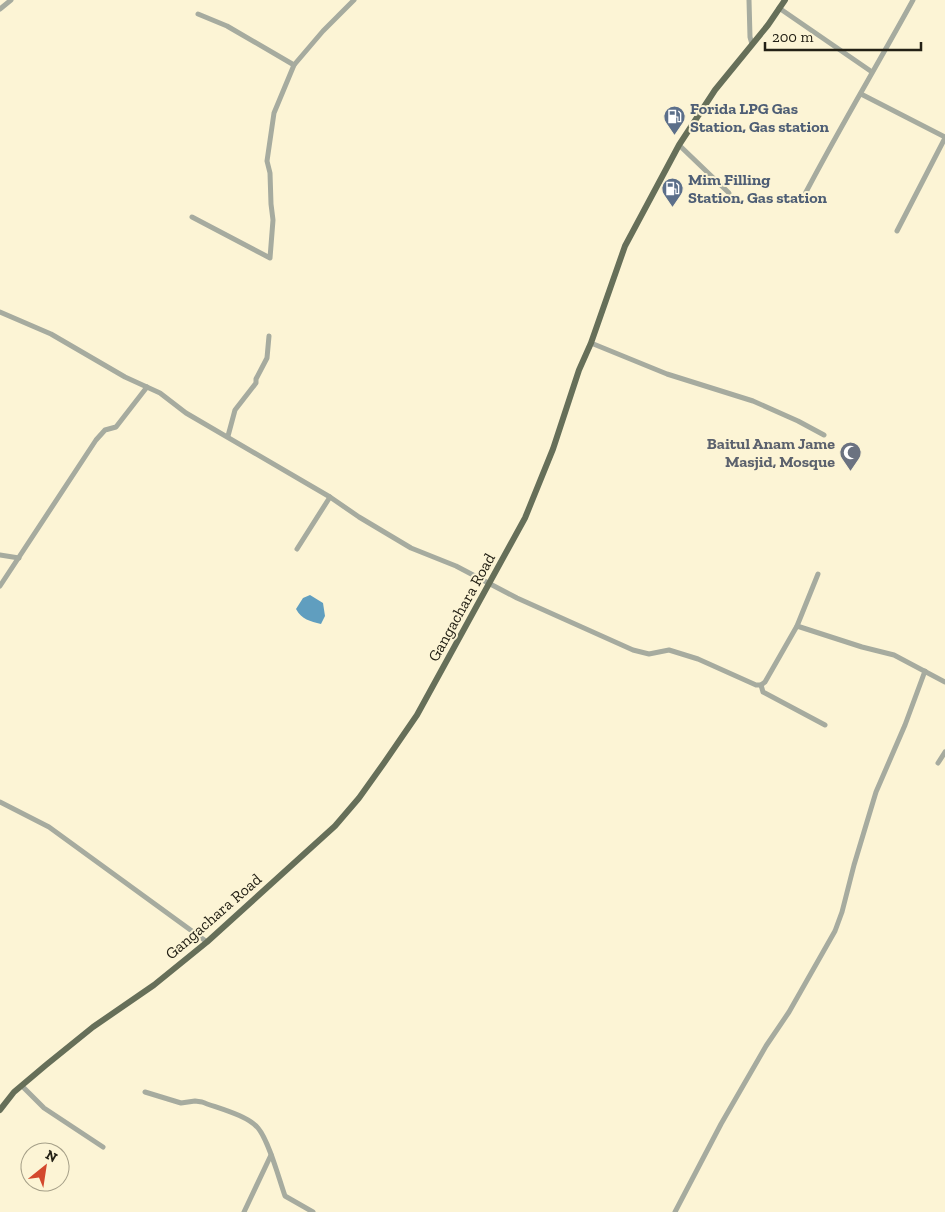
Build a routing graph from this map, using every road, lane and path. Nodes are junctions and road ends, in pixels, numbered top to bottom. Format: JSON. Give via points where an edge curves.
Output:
{"nodes":[{"id":1,"x":11,"y":0,"type":"edge"},
{"id":2,"x":354,"y":0,"type":"edge"},
{"id":3,"x":749,"y":0,"type":"edge"},
{"id":4,"x":785,"y":0,"type":"edge"},
{"id":5,"x":913,"y":0,"type":"edge"},
{"id":6,"x":779,"y":8,"type":"junction"},
{"id":7,"x":0,"y":9,"type":"edge"},
{"id":8,"x":198,"y":14,"type":"dead end"},
{"id":9,"x":752,"y":44,"type":"junction"},
{"id":10,"x":294,"y":65,"type":"junction"},
{"id":11,"x":872,"y":72,"type":"junction"},
{"id":12,"x":861,"y":94,"type":"junction"},
{"id":13,"x":945,"y":137,"type":"edge"},
{"id":14,"x":679,"y":145,"type":"junction"},
{"id":15,"x":806,"y":192,"type":"dead end"},
{"id":16,"x":729,"y":193,"type":"dead end"},
{"id":17,"x":192,"y":217,"type":"dead end"},
{"id":18,"x":897,"y":231,"type":"dead end"},
{"id":19,"x":0,"y":312,"type":"edge"},
{"id":20,"x":269,"y":336,"type":"dead end"},
{"id":21,"x":591,"y":343,"type":"junction"},
{"id":22,"x":147,"y":387,"type":"junction"},
{"id":23,"x":824,"y":434,"type":"dead end"},
{"id":24,"x":228,"y":436,"type":"junction"},
{"id":25,"x":330,"y":497,"type":"junction"},
{"id":26,"x":297,"y":549,"type":"dead end"},
{"id":27,"x":0,"y":555,"type":"edge"},
{"id":28,"x":19,"y":558,"type":"junction"},
{"id":29,"x":818,"y":574,"type":"dead end"},
{"id":30,"x":490,"y":584,"type":"junction"},
{"id":31,"x":0,"y":586,"type":"edge"},
{"id":32,"x":797,"y":626,"type":"junction"},
{"id":33,"x":925,"y":671,"type":"junction"},
{"id":34,"x":945,"y":682,"type":"edge"},
{"id":35,"x":761,"y":685,"type":"junction"},
{"id":36,"x":825,"y":725,"type":"dead end"},
{"id":37,"x":945,"y":752,"type":"edge"},
{"id":38,"x":938,"y":763,"type":"dead end"},
{"id":39,"x":0,"y":802,"type":"edge"},
{"id":40,"x":207,"y":942,"type":"junction"},
{"id":41,"x":22,"y":1086,"type":"junction"},
{"id":42,"x":145,"y":1092,"type":"dead end"},
{"id":43,"x":0,"y":1110,"type":"edge"},
{"id":44,"x":103,"y":1147,"type":"dead end"},
{"id":45,"x":271,"y":1155,"type":"junction"},
{"id":46,"x":244,"y":1212,"type":"edge"},
{"id":47,"x":313,"y":1212,"type":"edge"},
{"id":48,"x":675,"y":1212,"type":"edge"}],
"edges":[{"from":1,"to":7,"type":"street"},
{"from":2,"to":10,"type":"street"},
{"from":3,"to":9,"type":"street"},
{"from":4,"to":6,"type":"main road","name":"Gangachara Road"},
{"from":5,"to":11,"type":"street"},
{"from":6,"to":9,"type":"main road","name":"Gangachara Road"},
{"from":6,"to":11,"type":"street"},
{"from":8,"to":10,"type":"street","via":[[227,26]]},
{"from":9,"to":14,"type":"main road","name":"Gangachara Road","via":[[715,90]]},
{"from":10,"to":17,"type":"street","via":[[274,113],[267,161],[273,220],[270,258]]},
{"from":11,"to":12,"type":"street"},
{"from":12,"to":13,"type":"street"},
{"from":12,"to":15,"type":"street"},
{"from":13,"to":18,"type":"street"},
{"from":14,"to":16,"type":"street"},
{"from":14,"to":21,"type":"main road","name":"Gangachara Road","via":[[624,246]]},
{"from":19,"to":22,"type":"street","via":[[51,334]]},
{"from":20,"to":24,"type":"street","via":[[267,358],[256,383],[235,410]]},
{"from":21,"to":23,"type":"street","via":[[667,374],[753,401]]},
{"from":21,"to":30,"type":"main road","name":"Gangachara Road","via":[[525,518]]},
{"from":22,"to":24,"type":"street"},
{"from":22,"to":28,"type":"street","via":[[116,426],[105,430],[96,440]]},
{"from":24,"to":25,"type":"street"},
{"from":25,"to":26,"type":"street"},
{"from":25,"to":30,"type":"street","via":[[411,548]]},
{"from":27,"to":28,"type":"street"},
{"from":28,"to":31,"type":"street"},
{"from":29,"to":32,"type":"street"},
{"from":30,"to":35,"type":"street","via":[[633,650],[649,654],[669,650]]},
{"from":30,"to":40,"type":"main road","name":"Gangachara Road","via":[[417,716],[359,798],[335,826]]},
{"from":32,"to":33,"type":"street","via":[[894,656]]},
{"from":32,"to":35,"type":"street"},
{"from":33,"to":34,"type":"street"},
{"from":33,"to":48,"type":"street","via":[[876,792],[835,931],[721,1124]]},
{"from":35,"to":36,"type":"street","via":[[763,692]]},
{"from":37,"to":38,"type":"street"},
{"from":39,"to":40,"type":"street","via":[[49,827]]},
{"from":40,"to":41,"type":"main road","name":"Gangachara Road","via":[[154,985],[93,1027]]},
{"from":41,"to":43,"type":"main road","name":"Gangachara Road"},
{"from":41,"to":44,"type":"street","via":[[44,1108]]},
{"from":42,"to":45,"type":"street","via":[[181,1103],[195,1100],[250,1121],[258,1128]]},
{"from":45,"to":46,"type":"street"},
{"from":45,"to":47,"type":"street","via":[[285,1196]]}]}
